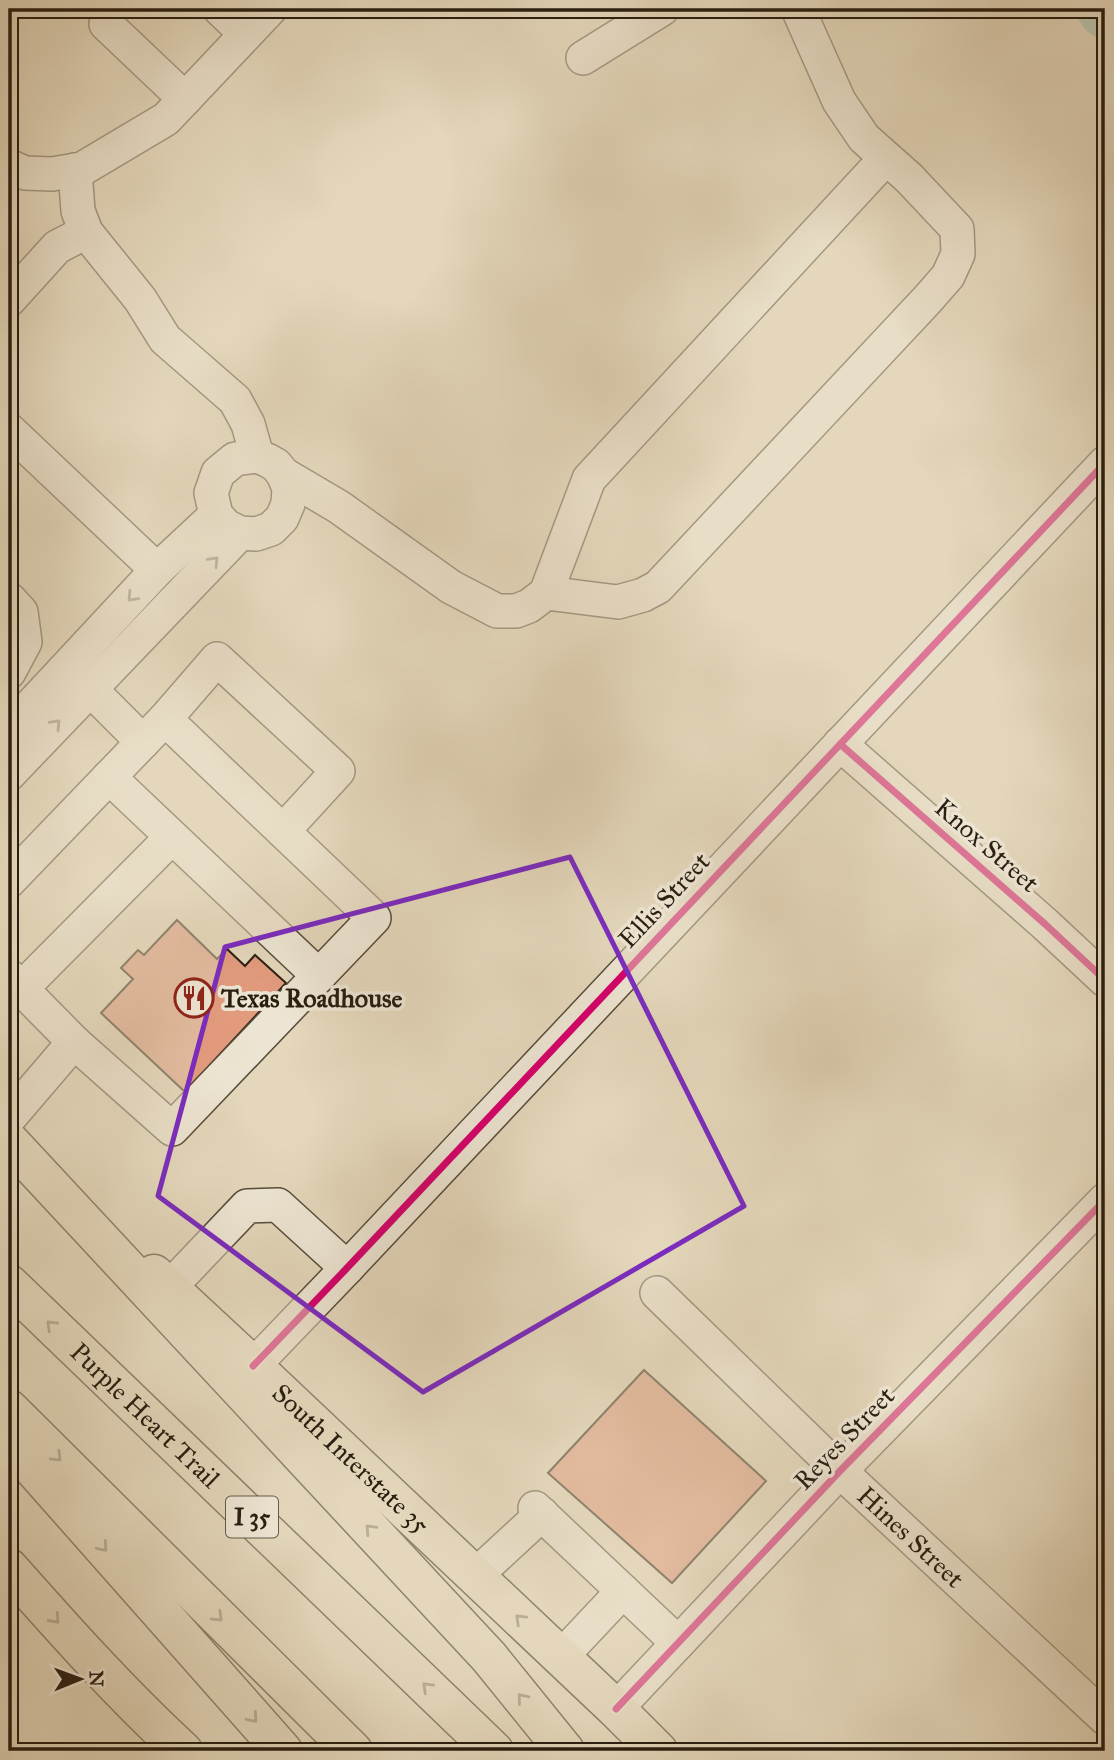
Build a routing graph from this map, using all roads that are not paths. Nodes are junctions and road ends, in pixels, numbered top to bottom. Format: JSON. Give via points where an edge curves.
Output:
{"nodes":[{"id":1,"x":220,"y":9,"type":"edge"},
{"id":2,"x":270,"y":9,"type":"edge"},
{"id":3,"x":663,"y":9,"type":"edge"},
{"id":4,"x":799,"y":9,"type":"edge"},
{"id":5,"x":106,"y":24,"type":"dead end"},
{"id":6,"x":246,"y":34,"type":"junction"},
{"id":7,"x":583,"y":58,"type":"dead end"},
{"id":8,"x":185,"y":99,"type":"junction"},
{"id":9,"x":886,"y":158,"type":"junction"},
{"id":10,"x":9,"y":166,"type":"edge"},
{"id":11,"x":75,"y":170,"type":"junction"},
{"id":12,"x":86,"y":232,"type":"junction"},
{"id":13,"x":9,"y":300,"type":"edge"},
{"id":14,"x":9,"y":430,"type":"edge"},
{"id":15,"x":1105,"y":463,"type":"edge"},
{"id":16,"x":270,"y":465,"type":"junction"},
{"id":17,"x":228,"y":524,"type":"junction"},
{"id":18,"x":157,"y":570,"type":"junction"},
{"id":19,"x":546,"y":593,"type":"junction"},
{"id":20,"x":9,"y":599,"type":"edge"},
{"id":21,"x":71,"y":662,"type":"junction"},
{"id":22,"x":9,"y":672,"type":"edge"},
{"id":23,"x":93,"y":686,"type":"junction"},
{"id":24,"x":9,"y":729,"type":"edge"},
{"id":25,"x":154,"y":730,"type":"junction"},
{"id":26,"x":840,"y":744,"type":"junction"},
{"id":27,"x":9,"y":774,"type":"edge"},
{"id":28,"x":109,"y":777,"type":"junction"},
{"id":29,"x":283,"y":831,"type":"junction"},
{"id":30,"x":172,"y":836,"type":"junction"},
{"id":31,"x":9,"y":881,"type":"edge"},
{"id":32,"x":319,"y":976,"type":"junction"},
{"id":33,"x":1105,"y":980,"type":"edge"},
{"id":34,"x":15,"y":982,"type":"edge"},
{"id":35,"x":74,"y":1042,"type":"junction"},
{"id":36,"x":9,"y":1118,"type":"edge"},
{"id":37,"x":9,"y":1140,"type":"edge"},
{"id":38,"x":1105,"y":1200,"type":"edge"},
{"id":39,"x":347,"y":1268,"type":"junction"},
{"id":40,"x":9,"y":1284,"type":"edge"},
{"id":41,"x":169,"y":1288,"type":"junction"},
{"id":42,"x":657,"y":1293,"type":"dead end"},
{"id":43,"x":253,"y":1366,"type":"junction"},
{"id":44,"x":9,"y":1409,"type":"edge"},
{"id":45,"x":9,"y":1441,"type":"edge"},
{"id":46,"x":840,"y":1471,"type":"junction"},
{"id":47,"x":9,"y":1569,"type":"edge"},
{"id":48,"x":475,"y":1576,"type":"junction"},
{"id":49,"x":623,"y":1591,"type":"junction"},
{"id":50,"x":678,"y":1643,"type":"junction"},
{"id":51,"x":561,"y":1657,"type":"junction"},
{"id":52,"x":616,"y":1709,"type":"junction"},
{"id":53,"x":1105,"y":1718,"type":"edge"},
{"id":54,"x":183,"y":1751,"type":"edge"},
{"id":55,"x":283,"y":1751,"type":"edge"},
{"id":56,"x":353,"y":1751,"type":"edge"},
{"id":57,"x":494,"y":1751,"type":"edge"},
{"id":58,"x":565,"y":1751,"type":"edge"},
{"id":59,"x":658,"y":1751,"type":"edge"}],
"edges":[{"from":1,"to":6,"type":"street"},
{"from":2,"to":6,"type":"street"},
{"from":3,"to":7,"type":"street"},
{"from":4,"to":9,"type":"street","via":[[839,101],[864,138]]},
{"from":5,"to":8,"type":"street"},
{"from":6,"to":8,"type":"street"},
{"from":8,"to":11,"type":"street","via":[[166,120]]},
{"from":9,"to":19,"type":"street","via":[[589,479]]},
{"from":9,"to":19,"type":"street","via":[[957,229],[958,254],[948,276],[658,587],[618,602]]},
{"from":10,"to":11,"type":"street","via":[[25,173]]},
{"from":11,"to":12,"type":"street","via":[[78,211]]},
{"from":12,"to":13,"type":"street","via":[[57,247]]},
{"from":12,"to":16,"type":"street","via":[[140,299],[164,339],[235,400]]},
{"from":14,"to":18,"type":"street"},
{"from":15,"to":26,"type":"street","name":"Ellis Street"},
{"from":16,"to":17,"type":"street","via":[[235,459],[218,473],[211,493]]},
{"from":16,"to":17,"type":"street","via":[[289,488],[289,504],[282,518],[271,529],[256,534]]},
{"from":16,"to":19,"type":"street","via":[[451,587],[497,611],[516,611]]},
{"from":17,"to":18,"type":"street"},
{"from":23,"to":17,"type":"street","one_way":true},
{"from":18,"to":21,"type":"street","one_way":true},
{"from":20,"to":22,"type":"street","via":[[21,612],[25,642]]},
{"from":21,"to":23,"type":"street"},
{"from":21,"to":24,"type":"street"},
{"from":23,"to":25,"type":"street"},
{"from":27,"to":23,"type":"street","one_way":true},
{"from":25,"to":28,"type":"street"},
{"from":25,"to":29,"type":"street"},
{"from":25,"to":29,"type":"street","via":[[217,659],[338,771]]},
{"from":26,"to":33,"type":"street","name":"Knox Street"},
{"from":26,"to":39,"type":"street","name":"Ellis Street"},
{"from":28,"to":30,"type":"street"},
{"from":28,"to":31,"type":"street"},
{"from":29,"to":32,"type":"street","via":[[374,918]]},
{"from":30,"to":32,"type":"street"},
{"from":30,"to":34,"type":"street"},
{"from":32,"to":35,"type":"street","via":[[172,1129]]},
{"from":34,"to":35,"type":"street"},
{"from":35,"to":36,"type":"street"},
{"from":37,"to":41,"type":"main road","name":"South Interstate 35"},
{"from":58,"to":37,"type":"main road","one_way":true,"via":[[489,1657]]},
{"from":38,"to":46,"type":"street","name":"Reyes Street"},
{"from":39,"to":41,"type":"street","via":[[278,1205],[247,1206]]},
{"from":39,"to":43,"type":"street","name":"Ellis Street"},
{"from":57,"to":40,"type":"main road","name":"Purple Heart Trail","number":"I 35","one_way":true},
{"from":41,"to":43,"type":"main road","name":"South Interstate 35"},
{"from":42,"to":46,"type":"street","name":"Hines Street"},
{"from":43,"to":48,"type":"main road","name":"South Interstate 35"},
{"from":44,"to":56,"type":"main road","one_way":true},
{"from":45,"to":55,"type":"main road","one_way":true},
{"from":46,"to":50,"type":"street","name":"Reyes Street"},
{"from":46,"to":53,"type":"street","name":"Hines Street"},
{"from":47,"to":54,"type":"main road","one_way":true,"via":[[90,1659]]},
{"from":48,"to":49,"type":"street","via":[[539,1511]]},
{"from":51,"to":48,"type":"main road","name":"South Interstate 35","one_way":true},
{"from":49,"to":50,"type":"street"},
{"from":49,"to":51,"type":"street"},
{"from":50,"to":52,"type":"street","name":"Reyes Street"},
{"from":51,"to":52,"type":"main road","name":"South Interstate 35"},
{"from":52,"to":59,"type":"main road","name":"South Interstate 35"}]}
